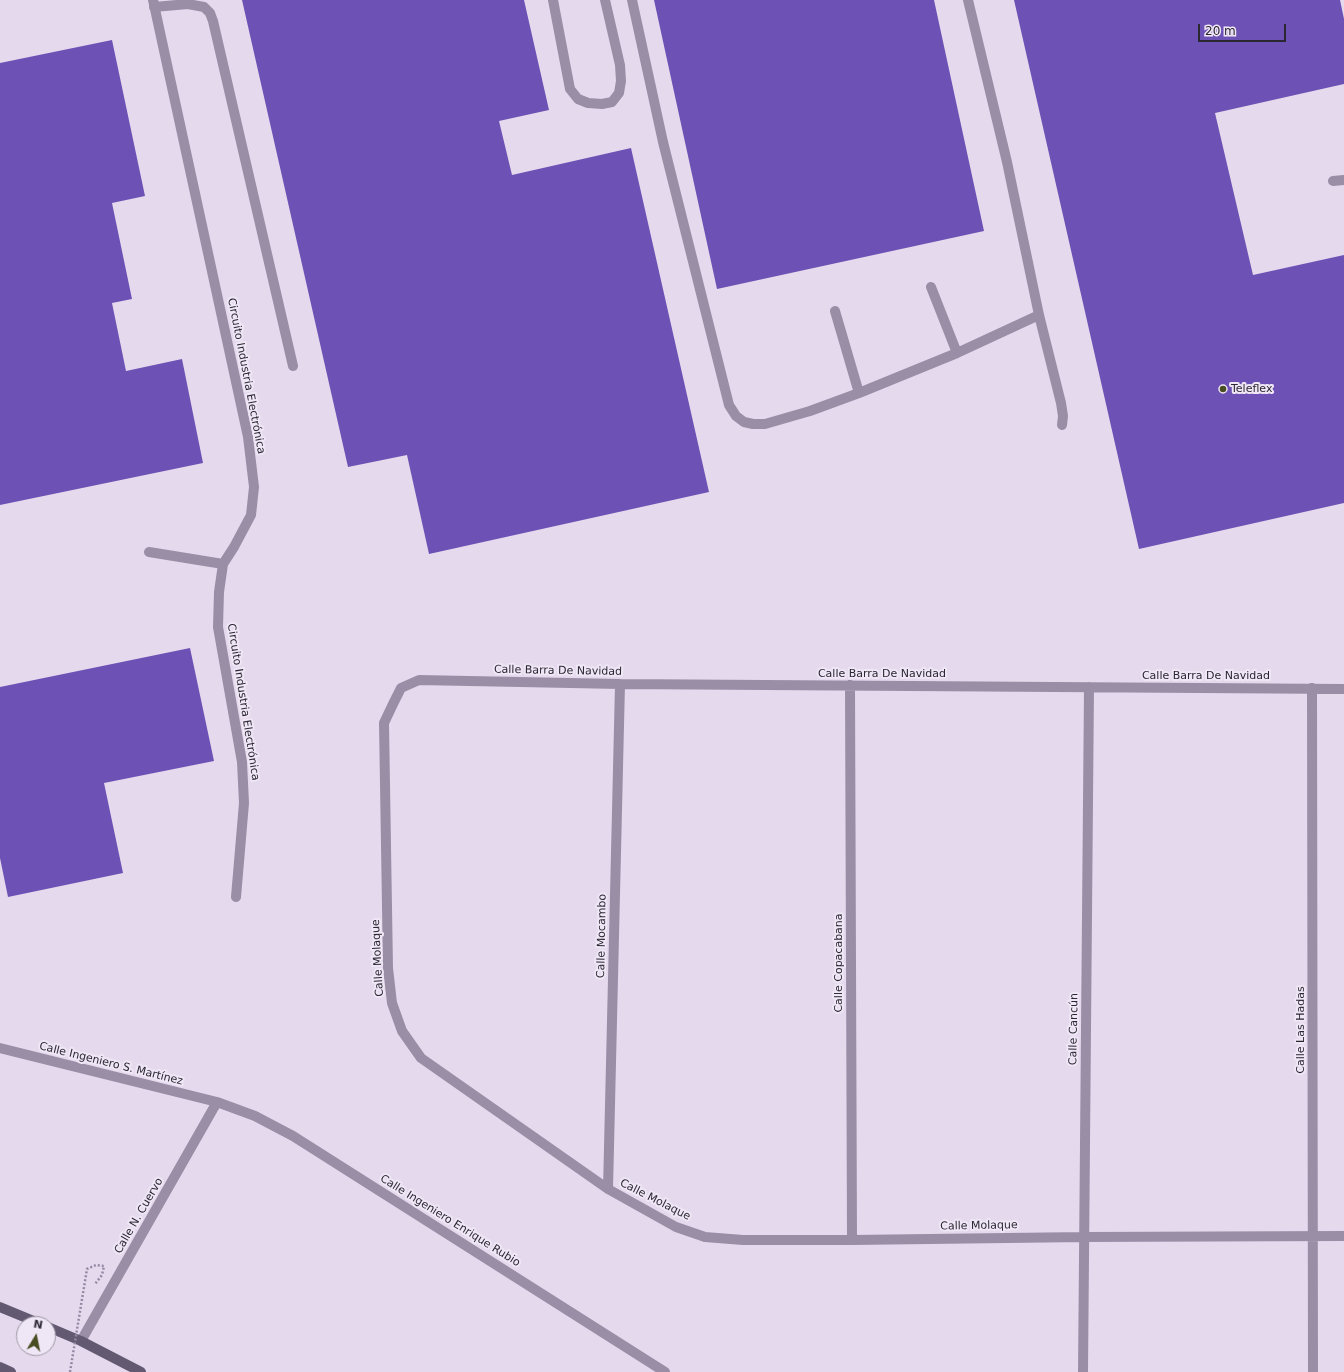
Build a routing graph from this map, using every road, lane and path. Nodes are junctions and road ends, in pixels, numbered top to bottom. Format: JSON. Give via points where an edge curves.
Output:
{"nodes":[{"id":1,"x":553,"y":0,"type":"edge"},
{"id":2,"x":605,"y":0,"type":"edge"},
{"id":3,"x":632,"y":0,"type":"edge"},
{"id":4,"x":968,"y":0,"type":"edge"},
{"id":5,"x":153,"y":3,"type":"edge"},
{"id":6,"x":1344,"y":180,"type":"edge"},
{"id":7,"x":1333,"y":181,"type":"dead end"},
{"id":8,"x":931,"y":287,"type":"dead end"},
{"id":9,"x":835,"y":311,"type":"dead end"},
{"id":10,"x":1040,"y":315,"type":"junction"},
{"id":11,"x":957,"y":353,"type":"junction"},
{"id":12,"x":293,"y":366,"type":"dead end"},
{"id":13,"x":859,"y":393,"type":"junction"},
{"id":14,"x":1062,"y":425,"type":"dead end"},
{"id":15,"x":149,"y":552,"type":"dead end"},
{"id":16,"x":223,"y":564,"type":"junction"},
{"id":17,"x":419,"y":680,"type":"joint"},
{"id":18,"x":620,"y":684,"type":"junction"},
{"id":19,"x":850,"y":685,"type":"junction"},
{"id":20,"x":1089,"y":687,"type":"junction"},
{"id":21,"x":1312,"y":688,"type":"junction"},
{"id":22,"x":1344,"y":689,"type":"edge"},
{"id":23,"x":236,"y":897,"type":"dead end"},
{"id":24,"x":0,"y":1048,"type":"edge"},
{"id":25,"x":217,"y":1102,"type":"junction"},
{"id":26,"x":608,"y":1189,"type":"junction"},
{"id":27,"x":1313,"y":1236,"type":"junction"},
{"id":28,"x":1344,"y":1236,"type":"edge"},
{"id":29,"x":1084,"y":1237,"type":"junction"},
{"id":30,"x":852,"y":1240,"type":"junction"},
{"id":31,"x":95,"y":1284,"type":"dead end"},
{"id":32,"x":0,"y":1307,"type":"edge"},
{"id":33,"x":22,"y":1316,"type":"edge"},
{"id":34,"x":56,"y":1330,"type":"edge"},
{"id":35,"x":81,"y":1341,"type":"junction"},
{"id":36,"x":0,"y":1367,"type":"edge"},
{"id":37,"x":11,"y":1372,"type":"edge"},
{"id":38,"x":70,"y":1372,"type":"edge"},
{"id":39,"x":141,"y":1372,"type":"edge"},
{"id":40,"x":665,"y":1372,"type":"edge"},
{"id":41,"x":1084,"y":1372,"type":"edge"},
{"id":42,"x":1313,"y":1372,"type":"edge"}],
"edges":[{"from":1,"to":2,"type":"street","via":[[570,89],[578,99],[602,104],[612,102],[619,93],[621,81],[620,65]]},
{"from":3,"to":13,"type":"street","via":[[663,142],[729,405],[736,416],[744,422],[765,424]]},
{"from":4,"to":10,"type":"street"},
{"from":5,"to":12,"type":"street","via":[[188,4],[204,7],[210,13]]},
{"from":5,"to":16,"type":"street","name":"Circuito Industria Electrónica","via":[[248,437],[254,487],[251,515]]},
{"from":6,"to":7,"type":"street"},
{"from":8,"to":11,"type":"street"},
{"from":9,"to":13,"type":"street"},
{"from":10,"to":11,"type":"street"},
{"from":10,"to":14,"type":"street","via":[[1061,403]]},
{"from":11,"to":13,"type":"street"},
{"from":15,"to":16,"type":"street"},
{"from":16,"to":23,"type":"street","name":"Circuito Industria Electrónica","via":[[218,627],[242,762],[244,803]]},
{"from":17,"to":18,"type":"street","name":"Calle Barra De Navidad"},
{"from":17,"to":26,"type":"street","name":"Calle Molaque","via":[[402,688],[384,723],[388,968],[392,1003],[402,1031],[421,1058]]},
{"from":18,"to":19,"type":"street","name":"Calle Barra De Navidad"},
{"from":18,"to":26,"type":"street","name":"Calle Mocambo"},
{"from":19,"to":20,"type":"street","name":"Calle Barra De Navidad"},
{"from":19,"to":30,"type":"street","name":"Calle Copacabana"},
{"from":20,"to":21,"type":"street","name":"Calle Barra De Navidad"},
{"from":20,"to":29,"type":"street","name":"Calle Cancún"},
{"from":21,"to":22,"type":"street","name":"Calle Barra De Navidad"},
{"from":21,"to":27,"type":"street","name":"Calle Las Hadas"},
{"from":24,"to":25,"type":"street","name":"Calle Ingeniero S. Martínez"},
{"from":25,"to":35,"type":"street","name":"Calle N. Cuervo"},
{"from":25,"to":40,"type":"street","name":"Calle Ingeniero Enrique Rubio","via":[[255,1116],[293,1136]]},
{"from":26,"to":30,"type":"street","name":"Calle Molaque","via":[[676,1227],[706,1237],[743,1240]]},
{"from":27,"to":28,"type":"street","name":"Calle Molaque"},
{"from":27,"to":29,"type":"street","name":"Calle Molaque"},
{"from":27,"to":42,"type":"street","name":"Calle Las Hadas"},
{"from":29,"to":30,"type":"street","name":"Calle Molaque"},
{"from":29,"to":41,"type":"street","name":"Calle Cancún"},
{"from":31,"to":38,"type":"path","bridge":true,"via":[[102,1275],[104,1266],[96,1265],[87,1269]]},
{"from":32,"to":33,"type":"main road"},
{"from":34,"to":35,"type":"main road"},
{"from":35,"to":39,"type":"main road"},
{"from":36,"to":37,"type":"main road"}]}
